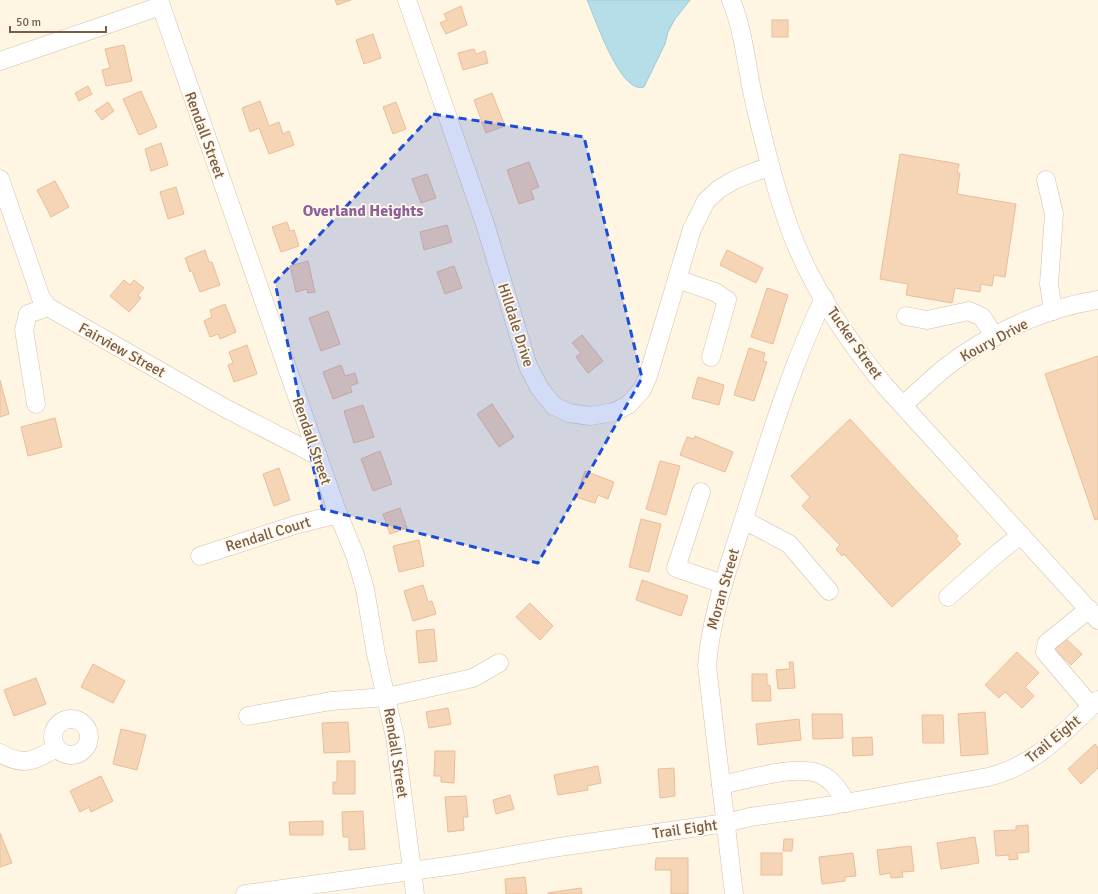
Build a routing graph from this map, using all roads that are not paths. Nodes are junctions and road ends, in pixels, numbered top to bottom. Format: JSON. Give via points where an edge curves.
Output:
{"nodes":[{"id":1,"x":406,"y":0,"type":"edge"},
{"id":2,"x":731,"y":0,"type":"edge"},
{"id":3,"x":160,"y":3,"type":"edge"},
{"id":4,"x":0,"y":61,"type":"edge"},
{"id":5,"x":770,"y":166,"type":"junction"},
{"id":6,"x":0,"y":180,"type":"edge"},
{"id":7,"x":1046,"y":180,"type":"dead end"},
{"id":8,"x":677,"y":279,"type":"junction"},
{"id":9,"x":824,"y":298,"type":"junction"},
{"id":10,"x":1098,"y":300,"type":"edge"},
{"id":11,"x":48,"y":307,"type":"junction"},
{"id":12,"x":1053,"y":311,"type":"junction"},
{"id":13,"x":906,"y":316,"type":"dead end"},
{"id":14,"x":995,"y":337,"type":"junction"},
{"id":15,"x":711,"y":357,"type":"dead end"},
{"id":16,"x":36,"y":404,"type":"dead end"},
{"id":17,"x":903,"y":405,"type":"junction"},
{"id":18,"x":318,"y":456,"type":"junction"},
{"id":19,"x":701,"y":492,"type":"dead end"},
{"id":20,"x":338,"y":514,"type":"junction"},
{"id":21,"x":744,"y":520,"type":"junction"},
{"id":22,"x":1021,"y":535,"type":"junction"},
{"id":23,"x":200,"y":556,"type":"dead end"},
{"id":24,"x":723,"y":584,"type":"junction"},
{"id":25,"x":829,"y":591,"type":"dead end"},
{"id":26,"x":948,"y":597,"type":"dead end"},
{"id":27,"x":1095,"y":616,"type":"edge"},
{"id":28,"x":499,"y":663,"type":"dead end"},
{"id":29,"x":387,"y":697,"type":"junction"},
{"id":30,"x":1095,"y":703,"type":"edge"},
{"id":31,"x":248,"y":716,"type":"dead end"},
{"id":32,"x":56,"y":748,"type":"dead end"},
{"id":33,"x":0,"y":753,"type":"edge"},
{"id":34,"x":720,"y":785,"type":"junction"},
{"id":35,"x":846,"y":803,"type":"junction"},
{"id":36,"x":726,"y":823,"type":"junction"},
{"id":37,"x":412,"y":870,"type":"junction"},
{"id":38,"x":245,"y":894,"type":"edge"},
{"id":39,"x":415,"y":894,"type":"edge"},
{"id":40,"x":734,"y":894,"type":"edge"}],
"edges":[{"from":1,"to":8,"type":"street","name":"Hilldale Drive","via":[[482,217],[528,366],[540,389],[554,406],[569,413],[590,416],[614,412],[628,405],[642,390],[648,376]]},
{"from":2,"to":5,"type":"street","name":"Tucker Street"},
{"from":3,"to":4,"type":"street"},
{"from":3,"to":18,"type":"street","name":"Rendall Street"},
{"from":5,"to":8,"type":"street","name":"Hilldale Drive","via":[[730,182],[706,201],[692,229]]},
{"from":5,"to":9,"type":"street","name":"Tucker Street","via":[[791,233]]},
{"from":6,"to":11,"type":"street","name":"Fairview Street","via":[[40,298]]},
{"from":7,"to":12,"type":"street","via":[[1054,214],[1049,284]]},
{"from":8,"to":15,"type":"street","via":[[715,292],[727,300]]},
{"from":9,"to":17,"type":"street","name":"Tucker Street","via":[[864,360]]},
{"from":9,"to":21,"type":"street","name":"Moran Street","via":[[787,389]]},
{"from":10,"to":12,"type":"street","name":"Koury Drive"},
{"from":11,"to":16,"type":"street","via":[[28,314],[24,330]]},
{"from":11,"to":18,"type":"street","name":"Fairview Street","via":[[222,407]]},
{"from":12,"to":14,"type":"street","name":"Koury Drive"},
{"from":13,"to":14,"type":"street","via":[[927,320],[969,311],[982,317]]},
{"from":14,"to":17,"type":"street","name":"Koury Drive","via":[[946,367]]},
{"from":17,"to":22,"type":"street","name":"Tucker Street"},
{"from":18,"to":20,"type":"street","name":"Rendall Street"},
{"from":19,"to":24,"type":"street","via":[[676,568]]},
{"from":20,"to":23,"type":"street","name":"Rendall Court"},
{"from":20,"to":29,"type":"street","name":"Rendall Street","via":[[355,555],[365,589],[376,654]]},
{"from":21,"to":24,"type":"street","name":"Moran Street"},
{"from":21,"to":25,"type":"street","via":[[789,544]]},
{"from":22,"to":26,"type":"street"},
{"from":22,"to":27,"type":"street","name":"Tucker Street"},
{"from":24,"to":34,"type":"street","name":"Moran Street","via":[[710,630],[707,666]]},
{"from":27,"to":30,"type":"street","via":[[1047,642],[1045,652]]},
{"from":28,"to":29,"type":"street","via":[[473,678]]},
{"from":29,"to":31,"type":"street","via":[[331,701]]},
{"from":29,"to":37,"type":"street","name":"Rendall Street","via":[[395,737]]},
{"from":30,"to":35,"type":"street","name":"Trail Eight","via":[[1035,758],[1005,773]]},
{"from":32,"to":33,"type":"street","via":[[28,761],[11,760]]},
{"from":34,"to":35,"type":"street","via":[[774,774],[810,772],[830,780],[840,790]]},
{"from":34,"to":36,"type":"street","name":"Moran Street"},
{"from":35,"to":36,"type":"street","name":"Trail Eight"},
{"from":36,"to":37,"type":"street","name":"Trail Eight"},
{"from":36,"to":40,"type":"street","name":"Moran Street"},
{"from":37,"to":38,"type":"street","name":"Trail Eight"},
{"from":37,"to":39,"type":"street","name":"Rendall Street"}]}
